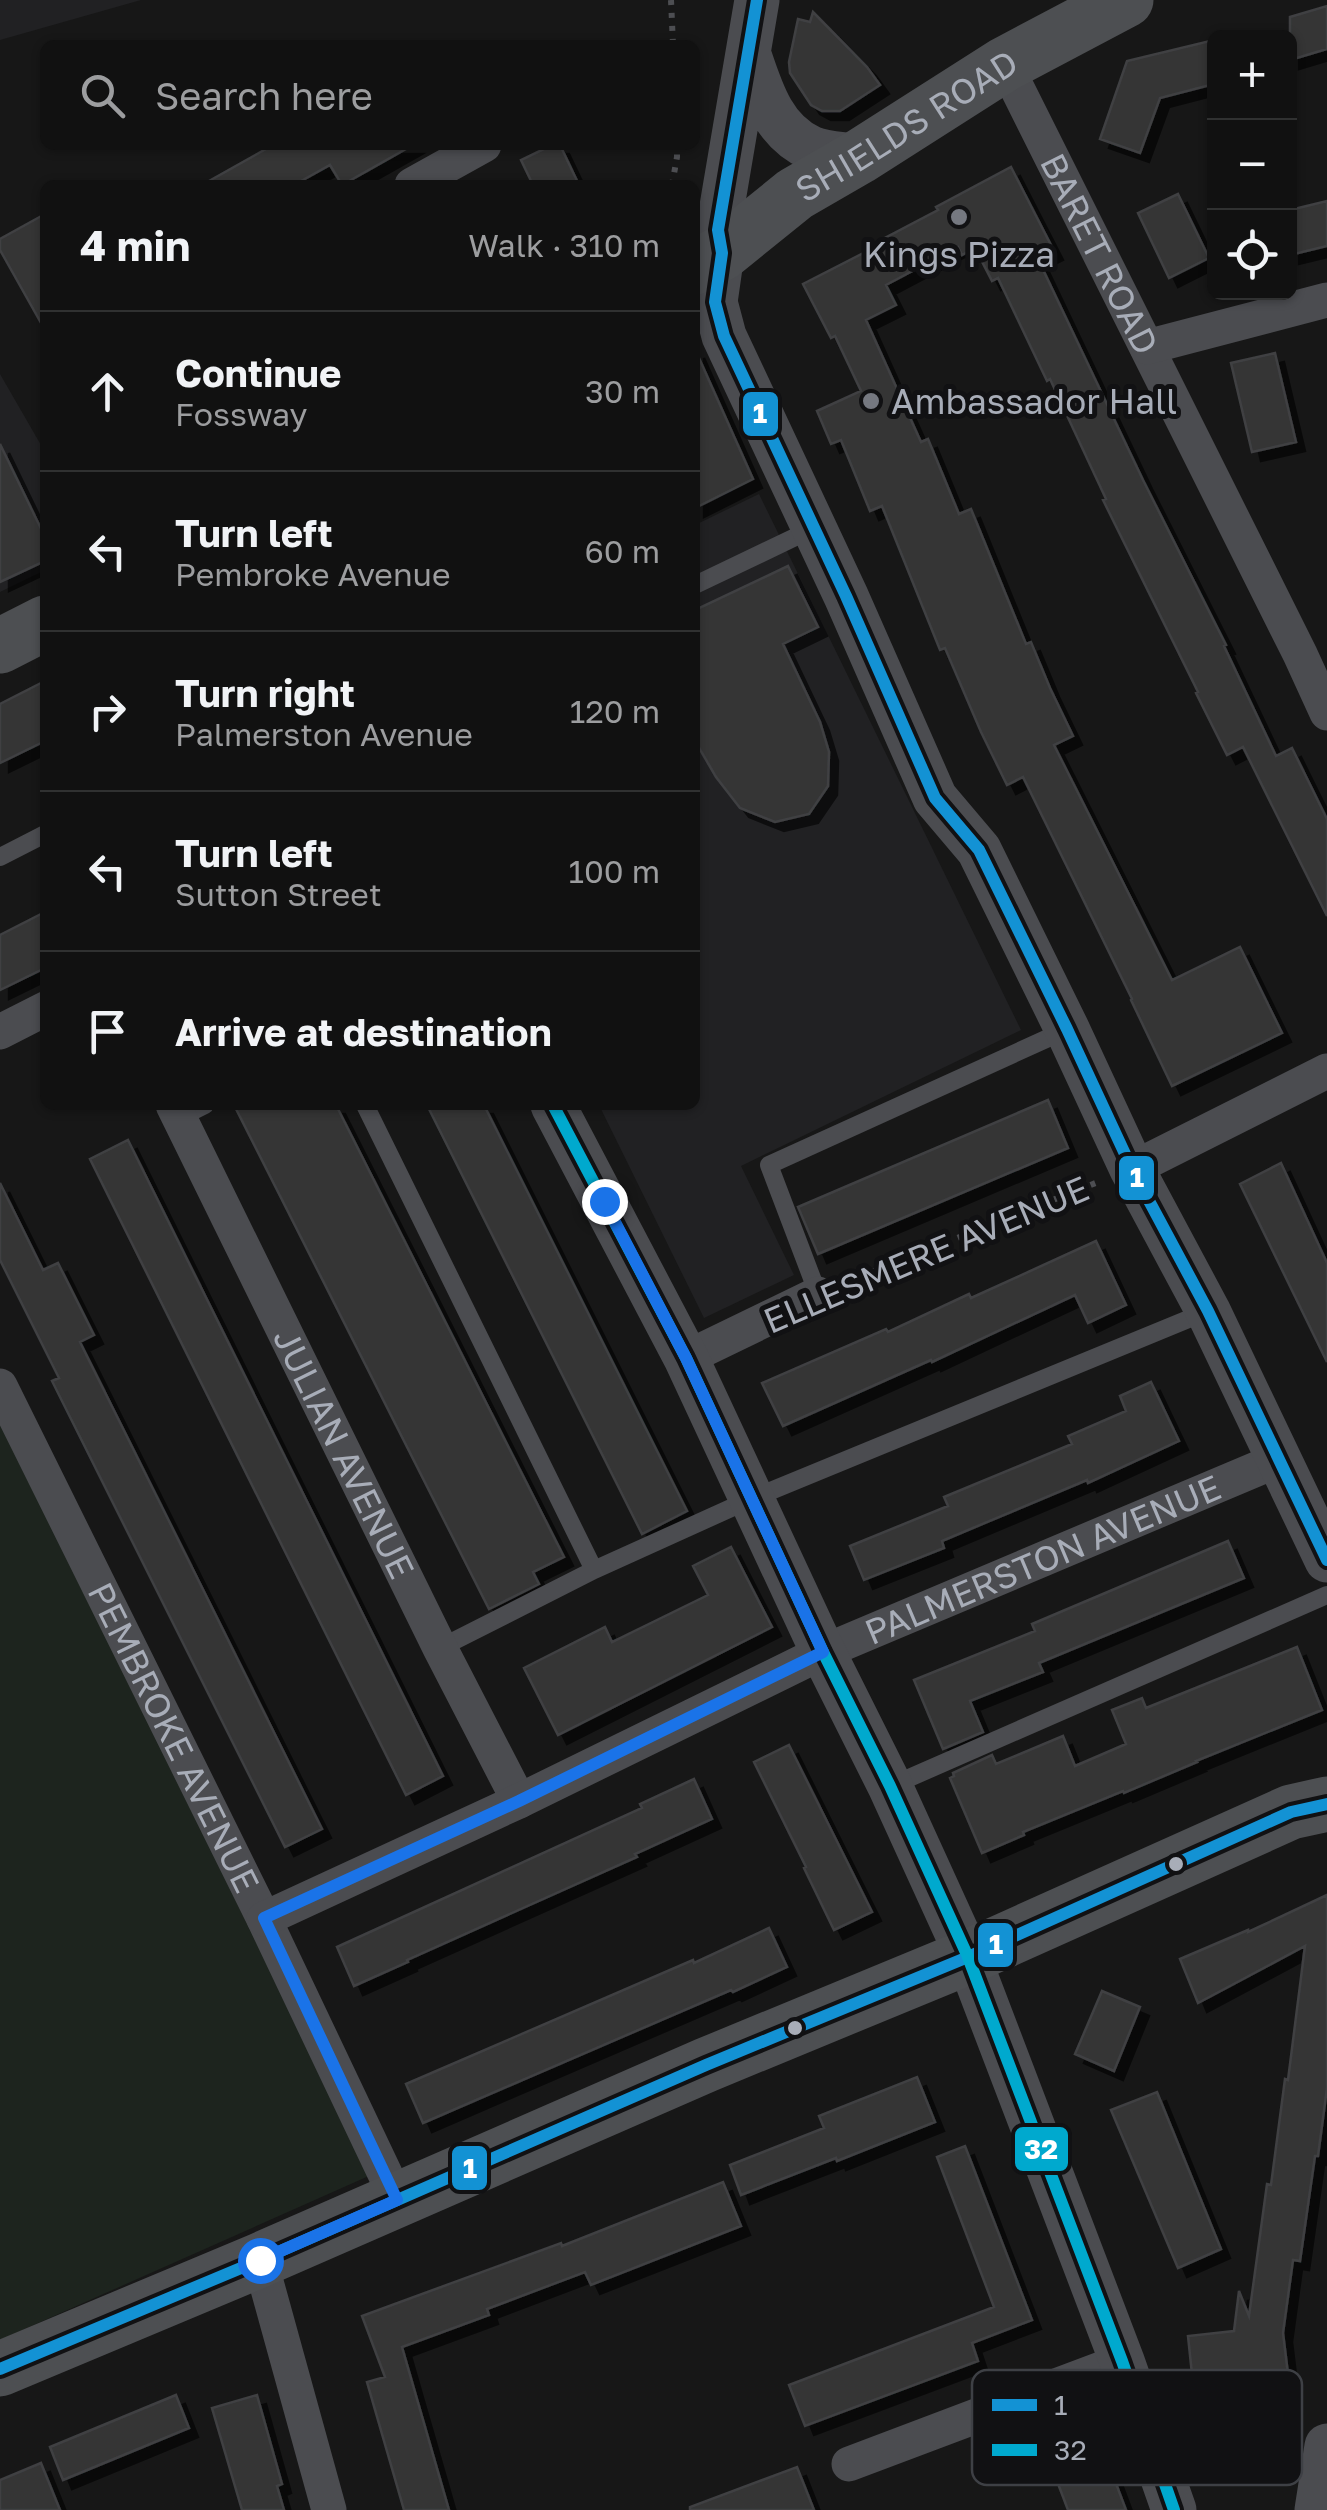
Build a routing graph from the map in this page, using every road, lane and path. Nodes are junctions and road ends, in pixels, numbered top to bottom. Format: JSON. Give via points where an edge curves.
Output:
{"nodes":[{"id":1,"x":671,"y":0,"type":"edge"},
{"id":2,"x":757,"y":0,"type":"edge"},
{"id":3,"x":1126,"y":0,"type":"edge"},
{"id":4,"x":673,"y":40,"type":"edge"},
{"id":5,"x":749,"y":53,"type":"junction"},
{"id":6,"x":1005,"y":64,"type":"junction"},
{"id":7,"x":475,"y":150,"type":"edge"},
{"id":8,"x":677,"y":150,"type":"edge"},
{"id":9,"x":686,"y":150,"type":"edge"},
{"id":10,"x":678,"y":157,"type":"junction"},
{"id":11,"x":859,"y":157,"type":"junction"},
{"id":12,"x":421,"y":180,"type":"edge"},
{"id":13,"x":673,"y":180,"type":"edge"},
{"id":14,"x":712,"y":250,"type":"edge"},
{"id":15,"x":1327,"y":300,"type":"edge"},
{"id":16,"x":1147,"y":348,"type":"junction"},
{"id":17,"x":814,"y":528,"type":"junction"},
{"id":18,"x":700,"y":583,"type":"edge"},
{"id":19,"x":40,"y":626,"type":"edge"},
{"id":20,"x":0,"y":646,"type":"edge"},
{"id":21,"x":1313,"y":651,"type":"edge"},
{"id":22,"x":1327,"y":713,"type":"edge"},
{"id":23,"x":40,"y":836,"type":"edge"},
{"id":24,"x":0,"y":856,"type":"edge"},
{"id":25,"x":40,"y":1012,"type":"edge"},
{"id":26,"x":1067,"y":1030,"type":"junction"},
{"id":27,"x":0,"y":1032,"type":"edge"},
{"id":28,"x":1327,"y":1071,"type":"edge"},
{"id":29,"x":186,"y":1110,"type":"edge"},
{"id":30,"x":367,"y":1110,"type":"edge"},
{"id":31,"x":557,"y":1110,"type":"edge"},
{"id":32,"x":1132,"y":1169,"type":"junction"},
{"id":33,"x":818,"y":1294,"type":"junction"},
{"id":34,"x":1208,"y":1311,"type":"junction"},
{"id":35,"x":686,"y":1358,"type":"junction"},
{"id":36,"x":0,"y":1386,"type":"edge"},
{"id":37,"x":1280,"y":1460,"type":"junction"},
{"id":38,"x":751,"y":1499,"type":"junction"},
{"id":39,"x":1327,"y":1560,"type":"edge"},
{"id":40,"x":594,"y":1570,"type":"junction"},
{"id":41,"x":1327,"y":1594,"type":"edge"},
{"id":42,"x":440,"y":1648,"type":"junction"},
{"id":43,"x":823,"y":1652,"type":"junction"},
{"id":44,"x":890,"y":1786,"type":"junction"},
{"id":45,"x":1315,"y":1799,"type":"edge"},
{"id":46,"x":519,"y":1801,"type":"junction"},
{"id":47,"x":264,"y":1918,"type":"junction"},
{"id":48,"x":968,"y":1957,"type":"junction"},
{"id":49,"x":397,"y":2200,"type":"junction"},
{"id":50,"x":260,"y":2260,"type":"junction"},
{"id":51,"x":1122,"y":2361,"type":"junction"},
{"id":52,"x":0,"y":2368,"type":"edge"},
{"id":53,"x":1098,"y":2370,"type":"edge"},
{"id":54,"x":1125,"y":2370,"type":"edge"},
{"id":55,"x":972,"y":2418,"type":"edge"},
{"id":56,"x":1327,"y":2446,"type":"edge"},
{"id":57,"x":849,"y":2464,"type":"dead end"},
{"id":58,"x":1165,"y":2485,"type":"edge"},
{"id":59,"x":329,"y":2510,"type":"edge"},
{"id":60,"x":1174,"y":2510,"type":"edge"},
{"id":61,"x":1317,"y":2510,"type":"edge"}],
"edges":[{"from":1,"to":4,"type":"path"},
{"from":2,"to":5,"type":"street"},
{"from":3,"to":6,"type":"main road","name":"SHIELDS ROAD"},
{"from":5,"to":11,"type":"street","via":[[764,98],[788,134],[813,149]]},
{"from":5,"to":14,"type":"street"},
{"from":6,"to":11,"type":"main road","name":"SHIELDS ROAD"},
{"from":6,"to":16,"type":"street","name":"BARET ROAD"},
{"from":7,"to":12,"type":"street"},
{"from":8,"to":10,"type":"path"},
{"from":9,"to":10,"type":"path"},
{"from":10,"to":13,"type":"path"},
{"from":11,"to":14,"type":"main road","name":"SHIELDS ROAD"},
{"from":14,"to":17,"type":"street","via":[[724,336]]},
{"from":15,"to":16,"type":"street"},
{"from":16,"to":21,"type":"street","name":"BARET ROAD"},
{"from":17,"to":18,"type":"lane"},
{"from":17,"to":26,"type":"street","via":[[935,798],[979,850]]},
{"from":19,"to":20,"type":"main road"},
{"from":21,"to":22,"type":"street","name":"BARET ROAD"},
{"from":23,"to":24,"type":"lane"},
{"from":25,"to":27,"type":"street"},
{"from":26,"to":32,"type":"street"},
{"from":26,"to":33,"type":"lane","via":[[769,1165]]},
{"from":28,"to":32,"type":"street","name":"ELLESMERE AVENUE"},
{"from":29,"to":42,"type":"street","name":"JULIAN AVENUE"},
{"from":30,"to":40,"type":"lane"},
{"from":31,"to":35,"type":"street"},
{"from":32,"to":33,"type":"path","name":"ELLESMERE AVENUE"},
{"from":32,"to":34,"type":"street"},
{"from":33,"to":35,"type":"street","name":"ELLESMERE AVENUE"},
{"from":34,"to":37,"type":"street"},
{"from":34,"to":38,"type":"lane"},
{"from":35,"to":38,"type":"street"},
{"from":36,"to":47,"type":"street","name":"PEMBROKE AVENUE"},
{"from":37,"to":39,"type":"street"},
{"from":37,"to":43,"type":"street","name":"PALMERSTON AVENUE"},
{"from":38,"to":40,"type":"lane"},
{"from":38,"to":43,"type":"street"},
{"from":40,"to":42,"type":"lane"},
{"from":41,"to":44,"type":"lane"},
{"from":42,"to":46,"type":"street","name":"JULIAN AVENUE"},
{"from":43,"to":44,"type":"street"},
{"from":43,"to":46,"type":"street","name":"PALMERSTON AVENUE"},
{"from":44,"to":48,"type":"street"},
{"from":45,"to":48,"type":"main road"},
{"from":46,"to":47,"type":"street","name":"PALMERSTON AVENUE"},
{"from":47,"to":49,"type":"street","name":"PEMBROKE AVENUE"},
{"from":48,"to":49,"type":"main road"},
{"from":48,"to":51,"type":"street"},
{"from":49,"to":50,"type":"main road"},
{"from":50,"to":52,"type":"main road"},
{"from":50,"to":59,"type":"street"},
{"from":51,"to":53,"type":"street"},
{"from":51,"to":54,"type":"street"},
{"from":55,"to":57,"type":"street"},
{"from":56,"to":61,"type":"street"},
{"from":58,"to":60,"type":"street"}]}
